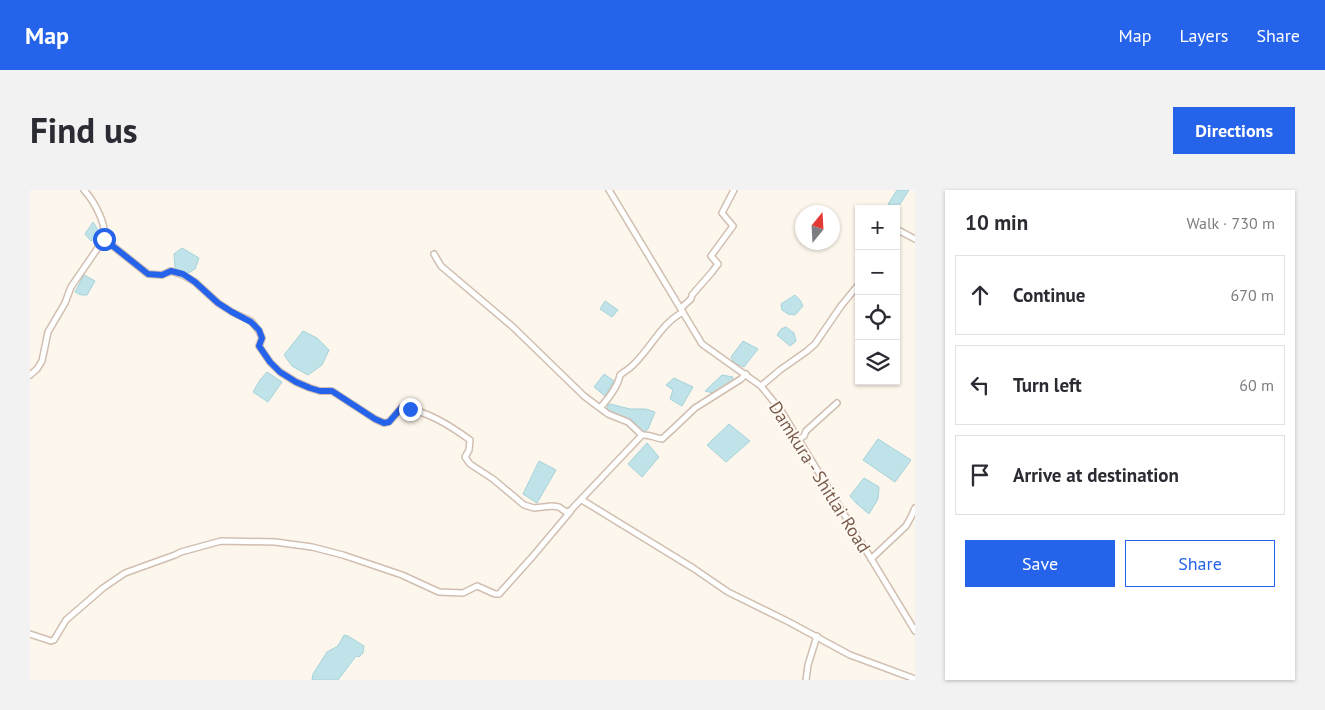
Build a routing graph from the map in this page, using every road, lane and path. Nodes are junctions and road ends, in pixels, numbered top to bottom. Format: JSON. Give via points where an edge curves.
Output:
{"nodes":[{"id":1,"x":84,"y":190,"type":"edge"},
{"id":2,"x":609,"y":190,"type":"edge"},
{"id":3,"x":734,"y":190,"type":"edge"},
{"id":4,"x":900,"y":231,"type":"edge"},
{"id":5,"x":104,"y":239,"type":"junction"},
{"id":6,"x":915,"y":239,"type":"edge"},
{"id":7,"x":434,"y":254,"type":"dead end"},
{"id":8,"x":855,"y":289,"type":"edge"},
{"id":9,"x":682,"y":310,"type":"junction"},
{"id":10,"x":746,"y":374,"type":"junction"},
{"id":11,"x":30,"y":375,"type":"edge"},
{"id":12,"x":761,"y":386,"type":"junction"},
{"id":13,"x":837,"y":403,"type":"dead end"},
{"id":14,"x":600,"y":408,"type":"junction"},
{"id":15,"x":642,"y":435,"type":"junction"},
{"id":16,"x":798,"y":440,"type":"junction"},
{"id":17,"x":582,"y":500,"type":"junction"},
{"id":18,"x":915,"y":508,"type":"edge"},
{"id":19,"x":570,"y":511,"type":"junction"},
{"id":20,"x":871,"y":559,"type":"junction"},
{"id":21,"x":915,"y":631,"type":"edge"},
{"id":22,"x":30,"y":634,"type":"edge"},
{"id":23,"x":817,"y":636,"type":"junction"},
{"id":24,"x":915,"y":679,"type":"edge"},
{"id":25,"x":806,"y":680,"type":"edge"}],
"edges":[{"from":1,"to":5,"type":"street","via":[[106,232]]},
{"from":2,"to":9,"type":"street","name":"Damkura - Shitlai Road"},
{"from":3,"to":9,"type":"street","via":[[722,212],[733,226],[711,256],[718,264]]},
{"from":4,"to":6,"type":"street"},
{"from":5,"to":11,"type":"street","via":[[71,287],[48,332],[42,361]]},
{"from":5,"to":19,"type":"street","via":[[148,274],[162,275],[171,271],[183,274],[218,303],[251,322],[259,330],[262,338],[259,346],[270,362],[296,382],[320,391],[332,391],[384,423],[389,422],[402,407],[431,416],[470,440],[465,457],[470,464],[524,505],[534,508],[552,506]]},
{"from":7,"to":14,"type":"street","via":[[440,266],[501,316]]},
{"from":8,"to":12,"type":"street","via":[[815,344]]},
{"from":9,"to":10,"type":"street","name":"Damkura - Shitlai Road","via":[[702,344]]},
{"from":9,"to":14,"type":"street","via":[[634,365],[620,375]]},
{"from":10,"to":12,"type":"street","name":"Damkura - Shitlai Road"},
{"from":10,"to":15,"type":"street","via":[[695,408],[662,439]]},
{"from":12,"to":16,"type":"street","name":"Damkura - Shitlai Road","via":[[782,412]]},
{"from":13,"to":16,"type":"street"},
{"from":14,"to":15,"type":"street","via":[[628,422]]},
{"from":15,"to":17,"type":"street"},
{"from":16,"to":20,"type":"street","name":"Damkura - Shitlai Road"},
{"from":17,"to":19,"type":"street"},
{"from":17,"to":23,"type":"street","via":[[728,592]]},
{"from":18,"to":20,"type":"street","via":[[906,526]]},
{"from":19,"to":22,"type":"street","via":[[499,594],[477,586],[463,593],[439,592],[402,575],[312,547],[275,542],[221,541],[125,573],[66,620],[52,641]]},
{"from":20,"to":21,"type":"street","name":"Damkura - Shitlai Road"},
{"from":23,"to":24,"type":"street","via":[[850,655]]},
{"from":23,"to":25,"type":"street"}]}
